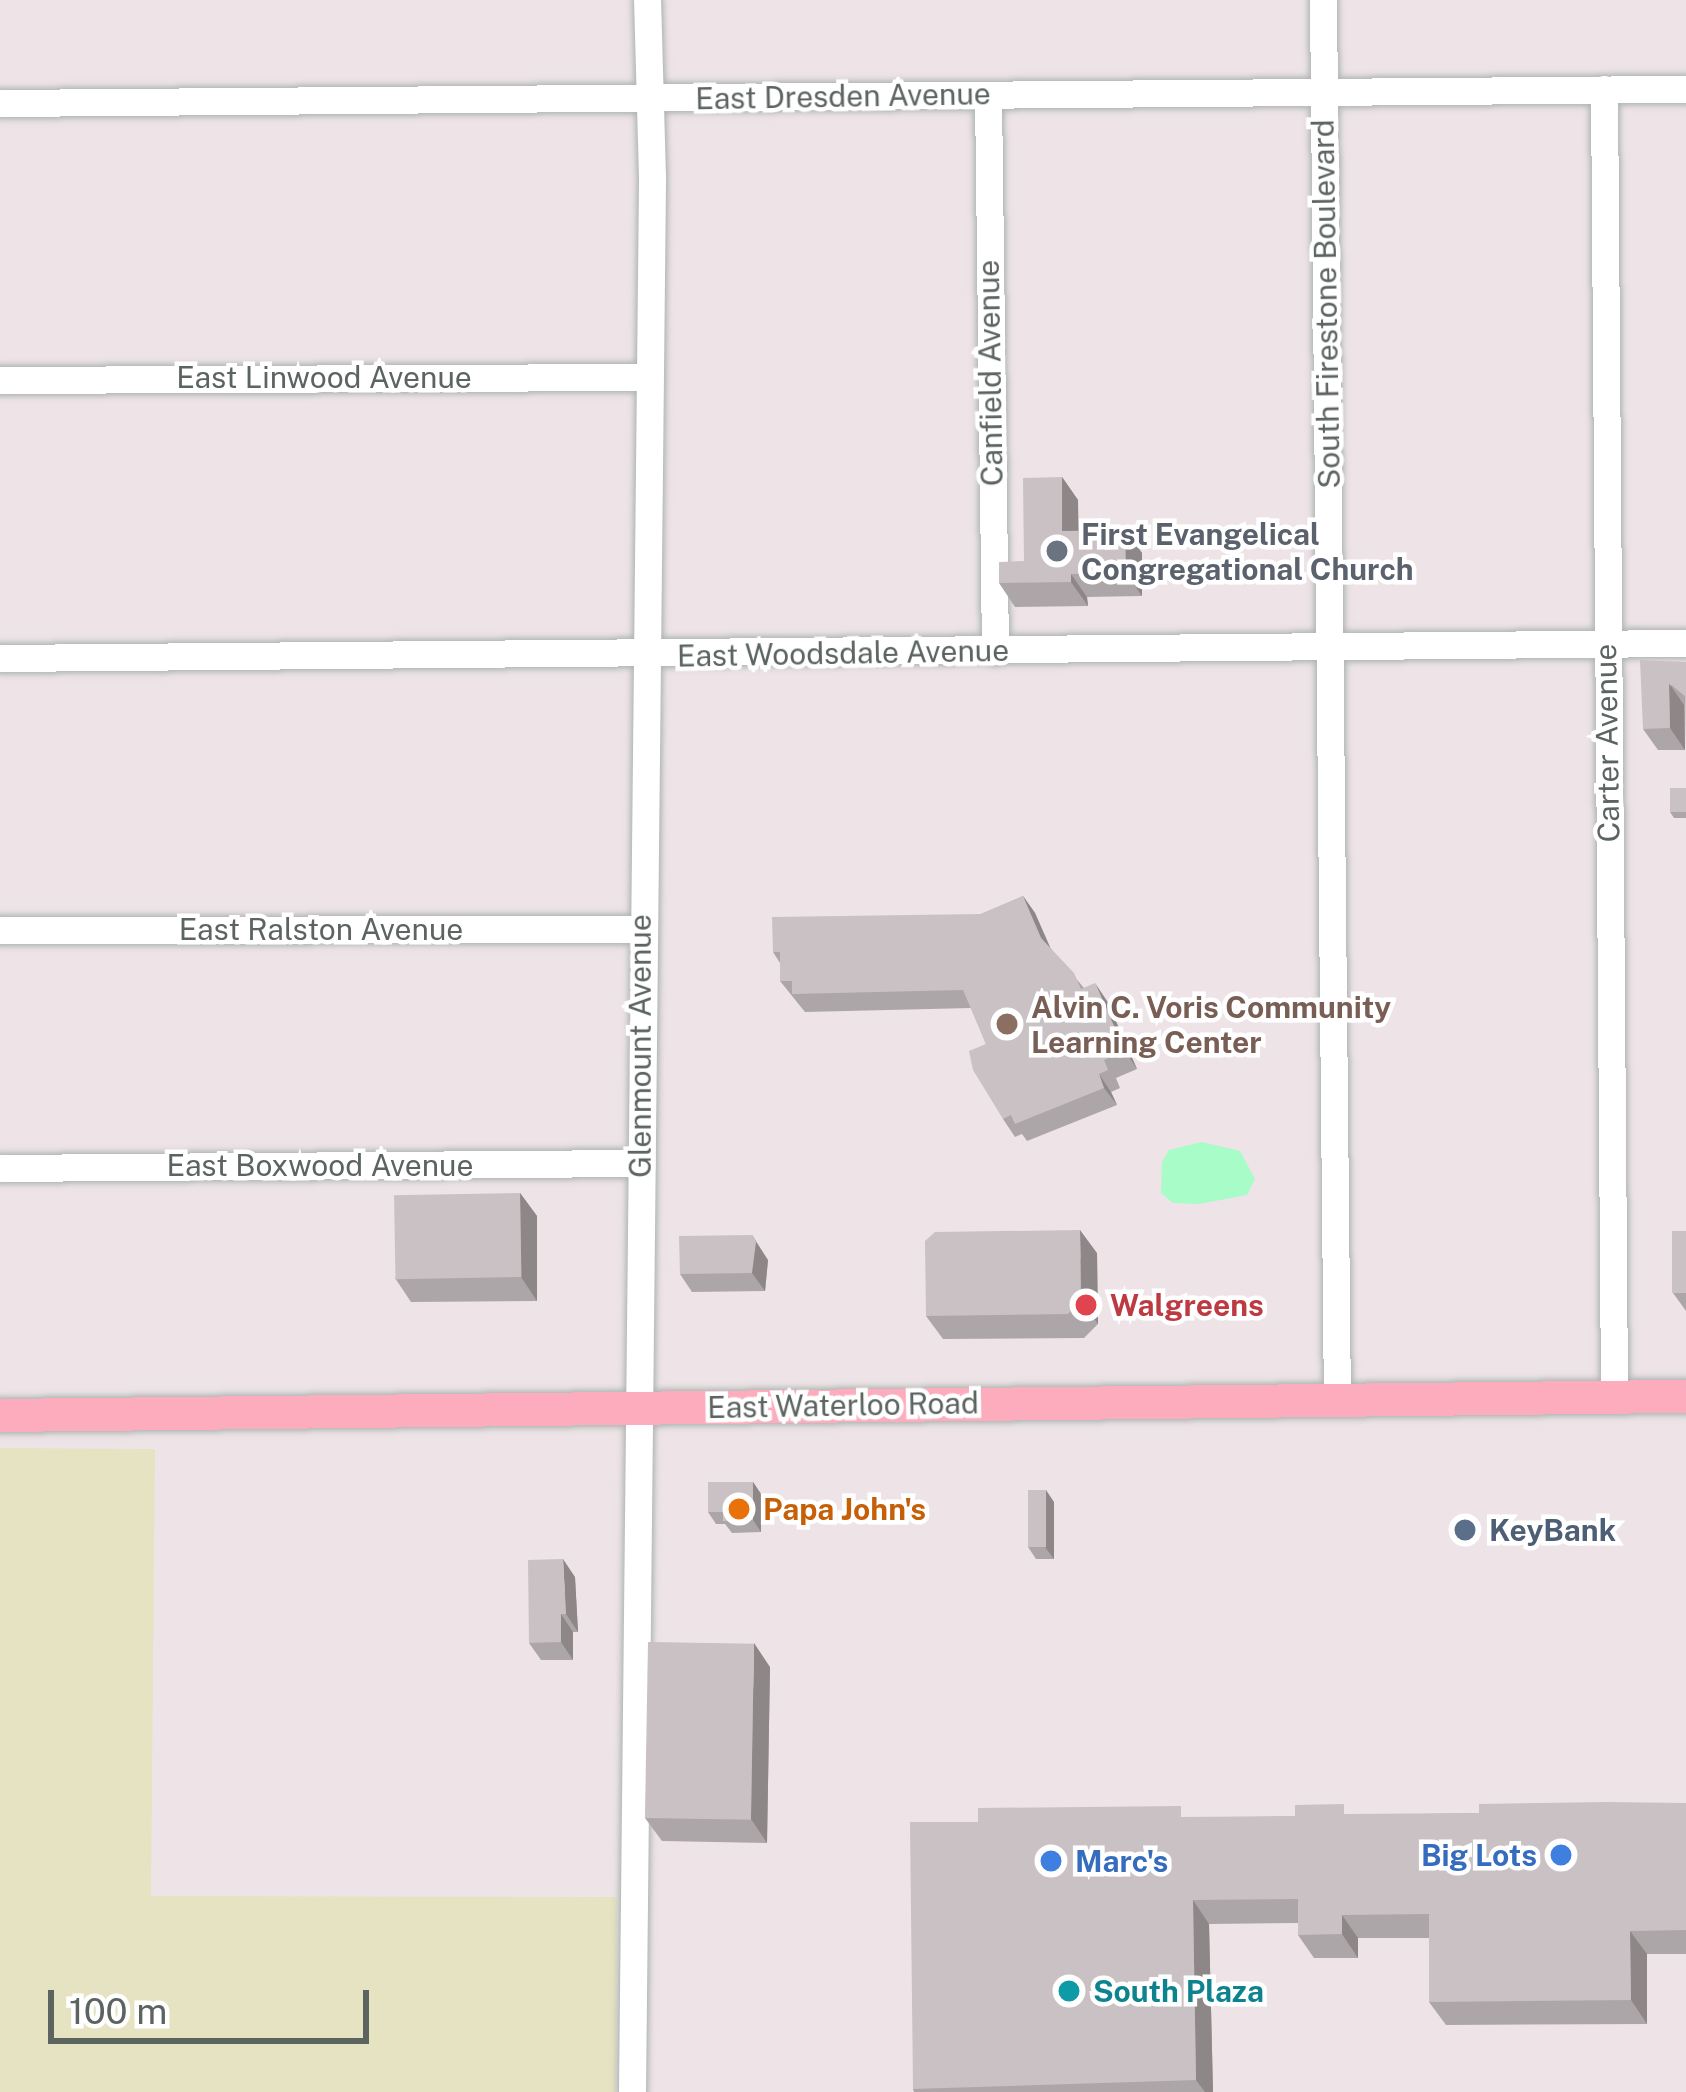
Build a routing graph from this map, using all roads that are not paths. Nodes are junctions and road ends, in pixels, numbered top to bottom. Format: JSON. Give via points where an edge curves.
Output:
{"nodes":[{"id":1,"x":646,"y":0,"type":"edge"},
{"id":2,"x":1323,"y":0,"type":"edge"},
{"id":3,"x":1686,"y":88,"type":"edge"},
{"id":4,"x":1604,"y":89,"type":"junction"},
{"id":5,"x":1324,"y":91,"type":"junction"},
{"id":6,"x":988,"y":95,"type":"junction"},
{"id":7,"x":650,"y":98,"type":"junction"},
{"id":8,"x":0,"y":103,"type":"edge"},
{"id":9,"x":648,"y":377,"type":"junction"},
{"id":10,"x":0,"y":380,"type":"edge"},
{"id":11,"x":1686,"y":643,"type":"edge"},
{"id":12,"x":1606,"y":644,"type":"junction"},
{"id":13,"x":1330,"y":648,"type":"junction"},
{"id":14,"x":995,"y":651,"type":"junction"},
{"id":15,"x":645,"y":655,"type":"junction"},
{"id":16,"x":0,"y":658,"type":"edge"},
{"id":17,"x":641,"y":928,"type":"junction"},
{"id":18,"x":0,"y":930,"type":"edge"},
{"id":19,"x":640,"y":1163,"type":"junction"},
{"id":20,"x":0,"y":1168,"type":"edge"},
{"id":21,"x":1686,"y":1396,"type":"edge"},
{"id":22,"x":1614,"y":1397,"type":"junction"},
{"id":23,"x":1337,"y":1399,"type":"junction"},
{"id":24,"x":639,"y":1407,"type":"junction"},
{"id":25,"x":0,"y":1415,"type":"edge"},
{"id":26,"x":632,"y":2092,"type":"edge"}],
"edges":[{"from":1,"to":7,"type":"street","name":"Glenmount Avenue"},
{"from":2,"to":5,"type":"street","name":"South Firestone Boulevard"},
{"from":3,"to":4,"type":"street","name":"East Dresden Avenue"},
{"from":4,"to":5,"type":"street","name":"East Dresden Avenue"},
{"from":4,"to":12,"type":"street","name":"Carter Avenue"},
{"from":5,"to":6,"type":"street","name":"East Dresden Avenue"},
{"from":5,"to":13,"type":"street","name":"South Firestone Boulevard"},
{"from":6,"to":7,"type":"street","name":"East Dresden Avenue"},
{"from":6,"to":14,"type":"street","name":"Canfield Avenue"},
{"from":7,"to":8,"type":"street","name":"East Dresden Avenue"},
{"from":7,"to":9,"type":"street","name":"Glenmount Avenue"},
{"from":9,"to":10,"type":"street","name":"East Linwood Avenue"},
{"from":9,"to":15,"type":"street","name":"Glenmount Avenue"},
{"from":11,"to":12,"type":"street","name":"East Woodsdale Avenue"},
{"from":12,"to":13,"type":"street","name":"East Woodsdale Avenue"},
{"from":12,"to":22,"type":"street","name":"Carter Avenue"},
{"from":13,"to":14,"type":"street","name":"East Woodsdale Avenue"},
{"from":13,"to":23,"type":"street","name":"South Firestone Boulevard"},
{"from":14,"to":15,"type":"street","name":"East Woodsdale Avenue"},
{"from":15,"to":16,"type":"street","name":"East Woodsdale Avenue"},
{"from":15,"to":17,"type":"street","name":"Glenmount Avenue"},
{"from":17,"to":18,"type":"street","name":"East Ralston Avenue"},
{"from":17,"to":19,"type":"street","name":"Glenmount Avenue"},
{"from":19,"to":20,"type":"street","name":"East Boxwood Avenue"},
{"from":19,"to":24,"type":"street","name":"Glenmount Avenue"},
{"from":21,"to":22,"type":"main road","name":"East Waterloo Road"},
{"from":22,"to":23,"type":"main road","name":"East Waterloo Road"},
{"from":23,"to":24,"type":"main road","name":"East Waterloo Road"},
{"from":24,"to":25,"type":"main road","name":"East Waterloo Road"},
{"from":24,"to":26,"type":"street","name":"Glenmount Avenue"}]}
